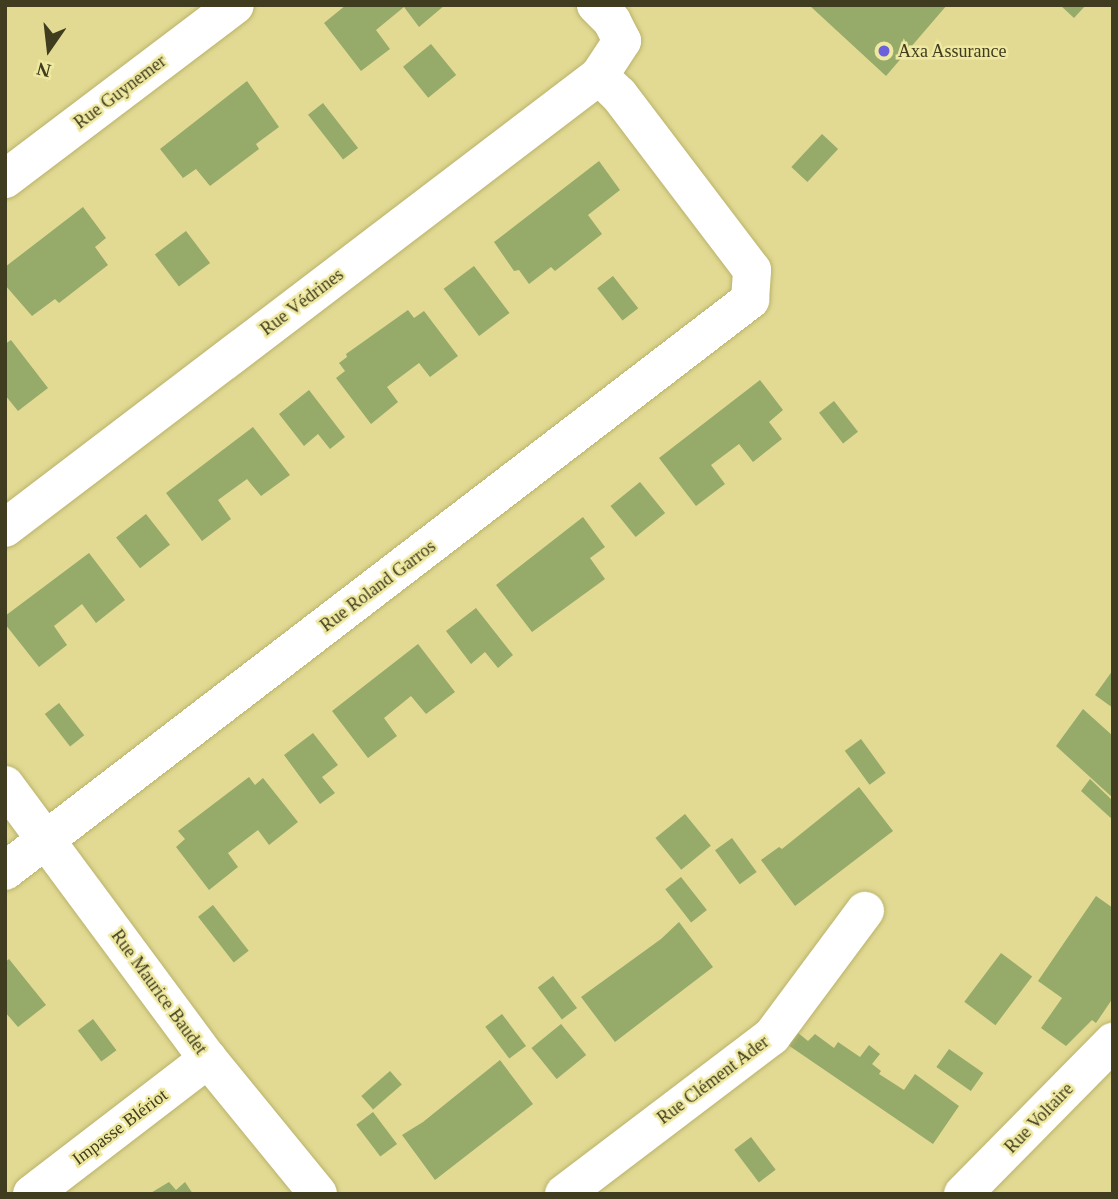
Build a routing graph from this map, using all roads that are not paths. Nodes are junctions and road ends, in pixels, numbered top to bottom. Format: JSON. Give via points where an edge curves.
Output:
{"nodes":[{"id":1,"x":235,"y":5,"type":"edge"},
{"id":2,"x":596,"y":5,"type":"edge"},
{"id":3,"x":599,"y":76,"type":"junction"},
{"id":4,"x":5,"y":179,"type":"edge"},
{"id":5,"x":5,"y":528,"type":"edge"},
{"id":6,"x":5,"y":785,"type":"edge"},
{"id":7,"x":47,"y":839,"type":"junction"},
{"id":8,"x":5,"y":871,"type":"edge"},
{"id":9,"x":865,"y":911,"type":"dead end"},
{"id":10,"x":1113,"y":1042,"type":"edge"},
{"id":11,"x":208,"y":1059,"type":"junction"},
{"id":12,"x":32,"y":1194,"type":"edge"},
{"id":13,"x":318,"y":1194,"type":"edge"},
{"id":14,"x":564,"y":1194,"type":"edge"},
{"id":15,"x":963,"y":1194,"type":"edge"}],
"edges":[{"from":1,"to":4,"type":"street","name":"Rue Guynemer"},
{"from":2,"to":3,"type":"street","via":[[612,21],[621,41]]},
{"from":3,"to":5,"type":"street","name":"Rue Védrines"},
{"from":3,"to":7,"type":"street","name":"Rue Roland Garros","via":[[619,95],[752,270],[750,300]]},
{"from":6,"to":7,"type":"street","name":"Rue Maurice Baudet"},
{"from":7,"to":8,"type":"street","name":"Rue Roland Garros"},
{"from":7,"to":11,"type":"street","name":"Rue Maurice Baudet"},
{"from":9,"to":14,"type":"street","name":"Rue Clément Ader","via":[[772,1036]]},
{"from":10,"to":15,"type":"street","name":"Rue Voltaire"},
{"from":11,"to":12,"type":"street","name":"Impasse Blériot"},
{"from":11,"to":13,"type":"street","name":"Rue Maurice Baudet"}]}
